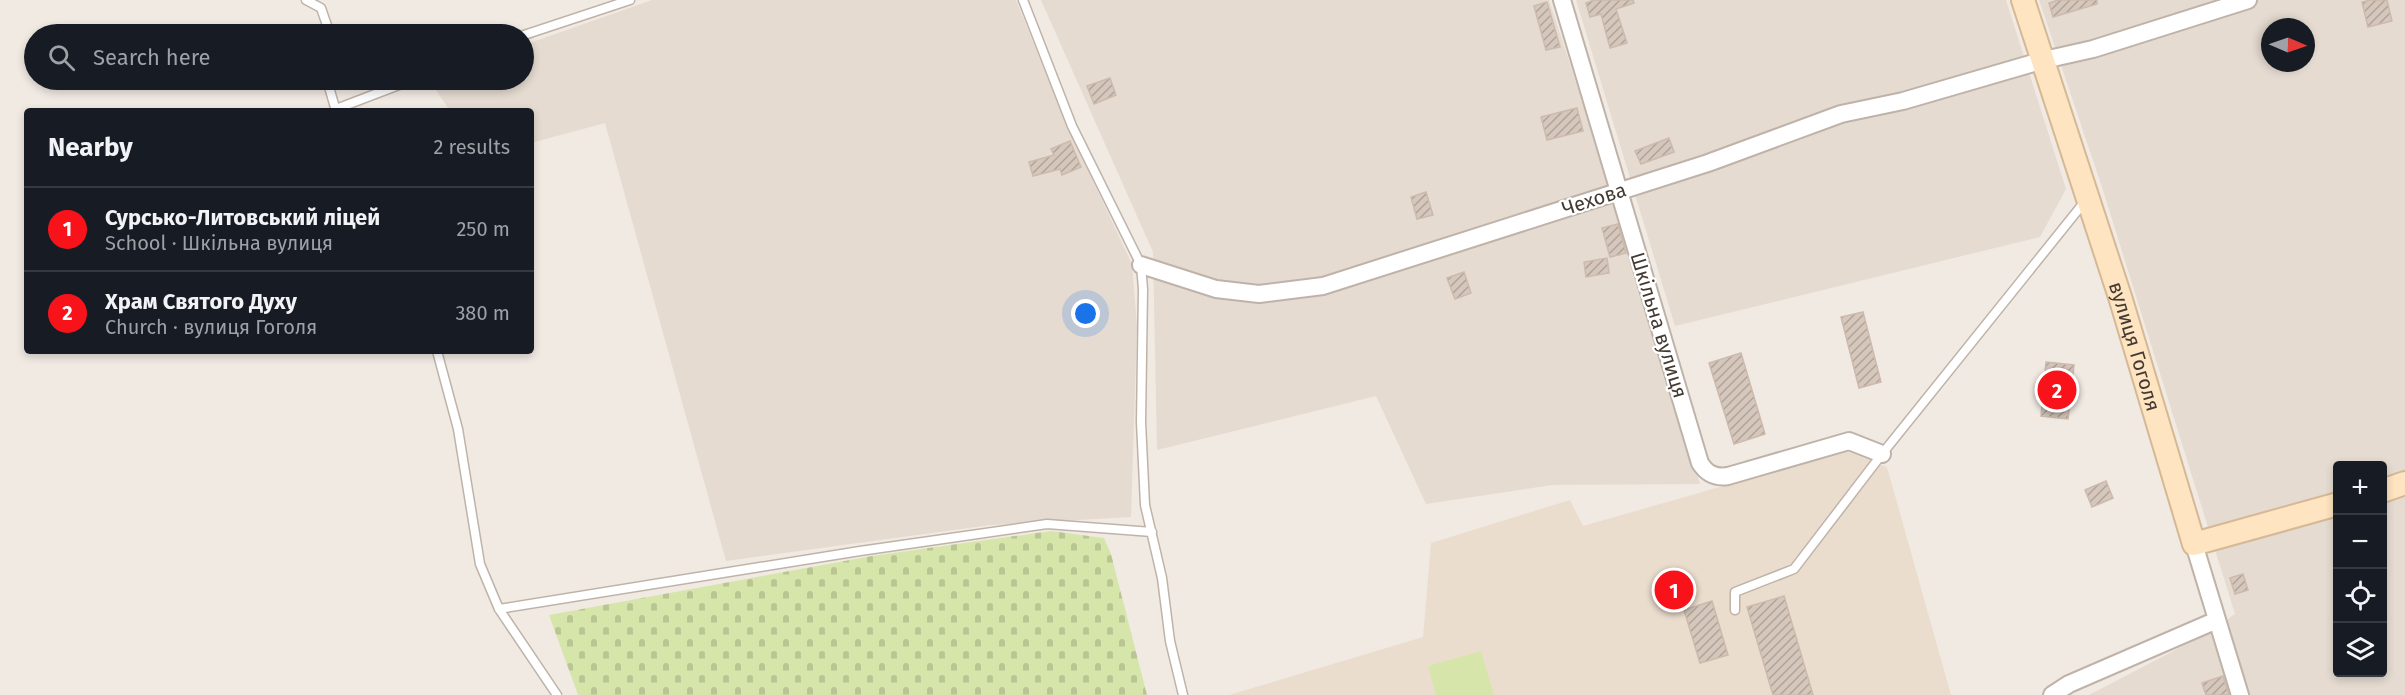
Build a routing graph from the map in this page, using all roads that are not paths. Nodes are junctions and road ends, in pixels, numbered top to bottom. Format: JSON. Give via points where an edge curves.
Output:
{"nodes":[{"id":1,"x":306,"y":0,"type":"edge"},
{"id":2,"x":630,"y":0,"type":"edge"},
{"id":3,"x":1023,"y":0,"type":"edge"},
{"id":4,"x":1562,"y":0,"type":"edge"},
{"id":5,"x":2023,"y":0,"type":"edge"},
{"id":6,"x":2248,"y":0,"type":"edge"},
{"id":7,"x":327,"y":24,"type":"edge"},
{"id":8,"x":534,"y":32,"type":"edge"},
{"id":9,"x":2044,"y":60,"type":"junction"},
{"id":10,"x":330,"y":90,"type":"edge"},
{"id":11,"x":387,"y":90,"type":"edge"},
{"id":12,"x":335,"y":108,"type":"edge"},
{"id":13,"x":341,"y":108,"type":"edge"},
{"id":14,"x":1618,"y":191,"type":"junction"},
{"id":15,"x":2088,"y":197,"type":"junction"},
{"id":16,"x":1141,"y":265,"type":"junction"},
{"id":17,"x":438,"y":354,"type":"edge"},
{"id":18,"x":1882,"y":454,"type":"junction"},
{"id":19,"x":2405,"y":483,"type":"edge"},
{"id":20,"x":2387,"y":489,"type":"edge"},
{"id":21,"x":2333,"y":505,"type":"edge"},
{"id":22,"x":1152,"y":532,"type":"junction"},
{"id":23,"x":2194,"y":544,"type":"junction"},
{"id":24,"x":499,"y":609,"type":"junction"},
{"id":25,"x":1735,"y":610,"type":"dead end"},
{"id":26,"x":2217,"y":620,"type":"junction"},
{"id":27,"x":557,"y":695,"type":"edge"},
{"id":28,"x":1183,"y":695,"type":"edge"},
{"id":29,"x":2052,"y":695,"type":"edge"},
{"id":30,"x":2240,"y":695,"type":"edge"}],
"edges":[{"from":1,"to":7,"type":"lane","via":[[321,8]]},
{"from":2,"to":8,"type":"lane"},
{"from":3,"to":16,"type":"lane","via":[[1072,126]]},
{"from":4,"to":14,"type":"street","name":"Шкільна вулиця"},
{"from":5,"to":9,"type":"street","name":"вулиця Гоголя"},
{"from":6,"to":9,"type":"street","name":"Чехова","via":[[2093,49]]},
{"from":9,"to":14,"type":"street","name":"Чехова","via":[[1903,101],[1840,114],[1708,163]]},
{"from":9,"to":15,"type":"street","name":"вулиця Гоголя"},
{"from":10,"to":12,"type":"lane"},
{"from":11,"to":13,"type":"lane"},
{"from":14,"to":16,"type":"street","name":"Чехова","via":[[1323,286],[1259,294],[1216,289]]},
{"from":14,"to":18,"type":"street","name":"Шкільна вулиця","via":[[1704,469],[1714,476],[1728,476],[1849,441]]},
{"from":15,"to":18,"type":"lane"},
{"from":15,"to":23,"type":"street","name":"вулиця Гоголя"},
{"from":16,"to":22,"type":"lane","via":[[1141,422],[1145,505]]},
{"from":17,"to":24,"type":"lane","via":[[458,429],[480,564]]},
{"from":18,"to":25,"type":"lane","via":[[1794,569],[1735,592]]},
{"from":19,"to":20,"type":"street"},
{"from":21,"to":23,"type":"street"},
{"from":22,"to":24,"type":"lane","via":[[1047,524]]},
{"from":22,"to":28,"type":"lane"},
{"from":23,"to":26,"type":"street","name":"вулиця Гоголя"},
{"from":24,"to":27,"type":"lane"},
{"from":26,"to":29,"type":"street"},
{"from":26,"to":30,"type":"street","name":"вулиця Гоголя"}]}
